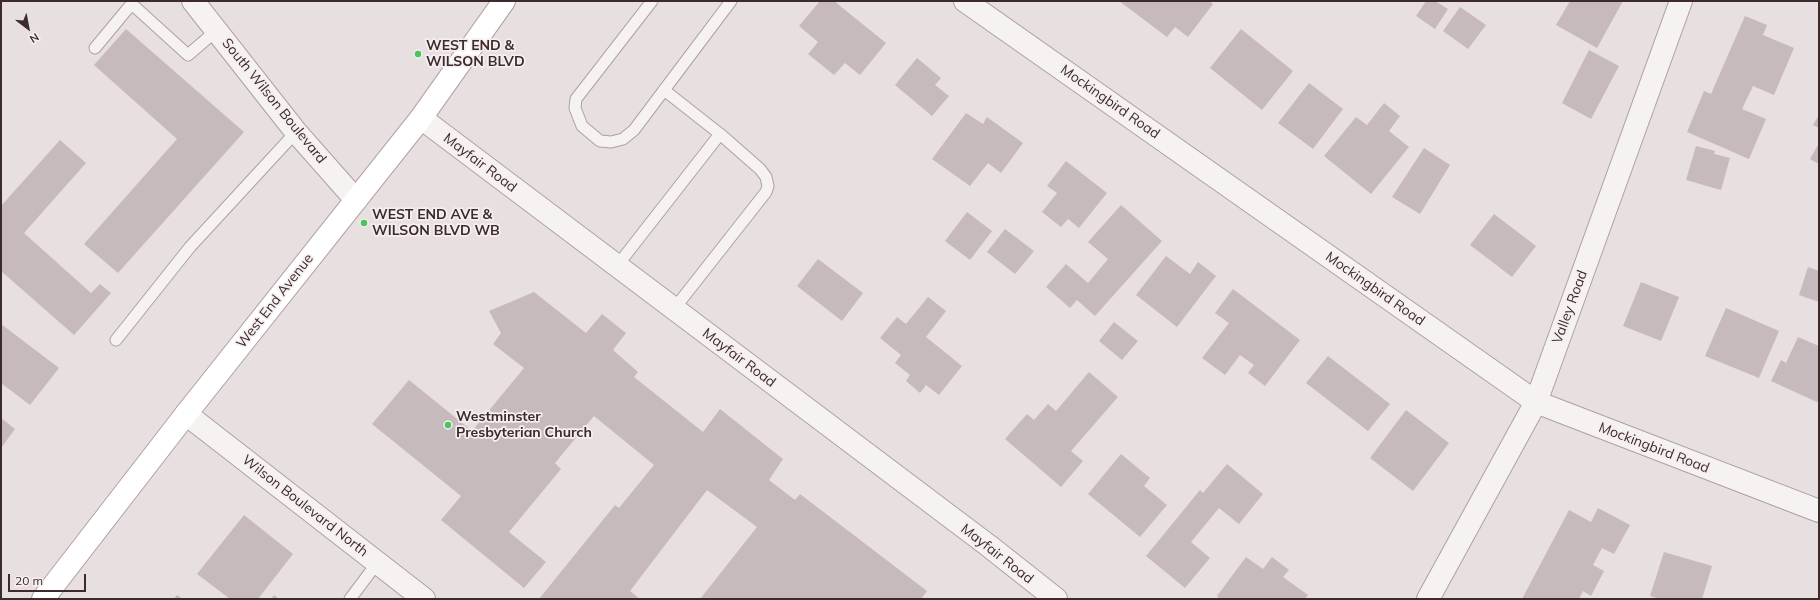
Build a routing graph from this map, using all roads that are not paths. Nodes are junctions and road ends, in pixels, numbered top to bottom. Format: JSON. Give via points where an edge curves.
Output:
{"nodes":[{"id":1,"x":193,"y":1,"type":"edge"},
{"id":2,"x":504,"y":1,"type":"edge"},
{"id":3,"x":652,"y":1,"type":"edge"},
{"id":4,"x":731,"y":1,"type":"edge"},
{"id":5,"x":965,"y":1,"type":"edge"},
{"id":6,"x":1681,"y":1,"type":"edge"},
{"id":7,"x":217,"y":30,"type":"junction"},
{"id":8,"x":96,"y":48,"type":"dead end"},
{"id":9,"x":664,"y":90,"type":"junction"},
{"id":10,"x":421,"y":118,"type":"junction"},
{"id":11,"x":296,"y":132,"type":"junction"},
{"id":12,"x":720,"y":134,"type":"junction"},
{"id":13,"x":356,"y":200,"type":"junction"},
{"id":14,"x":617,"y":266,"type":"junction"},
{"id":15,"x":674,"y":309,"type":"junction"},
{"id":16,"x":116,"y":340,"type":"dead end"},
{"id":17,"x":1536,"y":402,"type":"junction"},
{"id":18,"x":186,"y":414,"type":"junction"},
{"id":19,"x":1819,"y":511,"type":"edge"},
{"id":20,"x":377,"y":563,"type":"junction"},
{"id":21,"x":43,"y":599,"type":"edge"},
{"id":22,"x":350,"y":599,"type":"edge"},
{"id":23,"x":424,"y":599,"type":"edge"},
{"id":24,"x":1056,"y":599,"type":"edge"},
{"id":25,"x":1428,"y":599,"type":"edge"}],
"edges":[{"from":1,"to":7,"type":"street","name":"South Wilson Boulevard"},
{"from":2,"to":10,"type":"main road","name":"West End Avenue"},
{"from":3,"to":9,"type":"lane","via":[[576,98],[575,108],[582,126],[600,141],[611,142],[623,139],[634,130]]},
{"from":4,"to":9,"type":"lane"},
{"from":5,"to":17,"type":"street","name":"Mockingbird Road"},
{"from":6,"to":17,"type":"street","name":"Valley Road"},
{"from":7,"to":8,"type":"lane","via":[[188,55],[134,6],[129,7]]},
{"from":7,"to":11,"type":"street","name":"South Wilson Boulevard"},
{"from":9,"to":12,"type":"lane"},
{"from":10,"to":13,"type":"main road","name":"West End Avenue"},
{"from":10,"to":14,"type":"street","name":"Mayfair Road"},
{"from":11,"to":13,"type":"street","name":"South Wilson Boulevard"},
{"from":11,"to":16,"type":"lane","via":[[190,247]]},
{"from":12,"to":14,"type":"lane"},
{"from":12,"to":15,"type":"lane","via":[[760,169],[766,177],[768,186],[766,192]]},
{"from":13,"to":18,"type":"main road","name":"West End Avenue"},
{"from":14,"to":15,"type":"street","name":"Mayfair Road"},
{"from":15,"to":24,"type":"street","name":"Mayfair Road"},
{"from":17,"to":19,"type":"street","name":"Mockingbird Road"},
{"from":17,"to":25,"type":"street","name":"Valley Road"},
{"from":18,"to":20,"type":"street","name":"Wilson Boulevard North"},
{"from":18,"to":21,"type":"main road","name":"West End Avenue"},
{"from":20,"to":22,"type":"lane"},
{"from":20,"to":23,"type":"street","name":"Wilson Boulevard North"}]}
